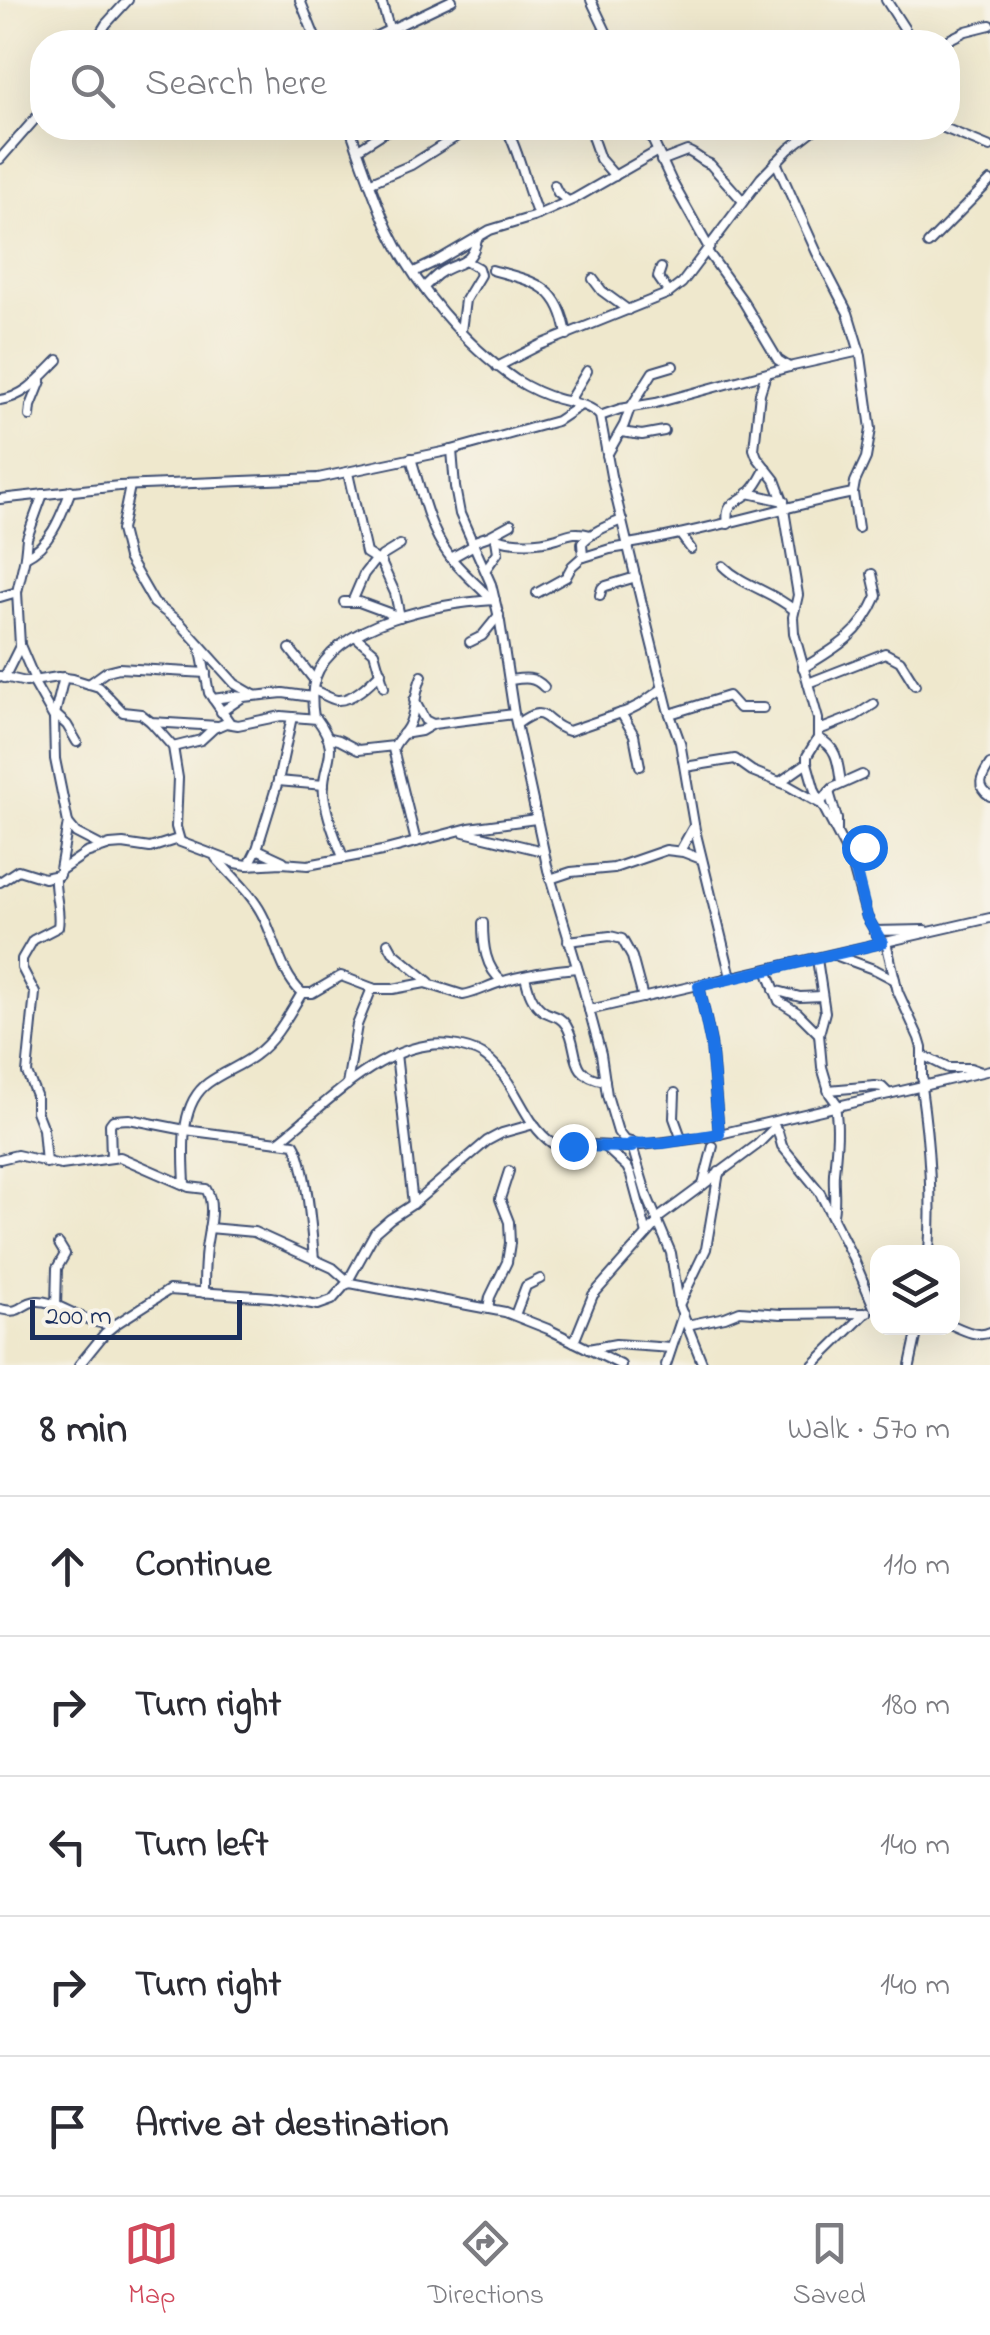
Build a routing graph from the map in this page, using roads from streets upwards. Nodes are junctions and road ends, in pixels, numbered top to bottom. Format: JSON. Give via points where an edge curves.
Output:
{"nodes":[{"id":1,"x":128,"y":0,"type":"edge"},
{"id":2,"x":300,"y":0,"type":"edge"},
{"id":3,"x":381,"y":0,"type":"edge"},
{"id":4,"x":452,"y":0,"type":"edge"},
{"id":5,"x":592,"y":0,"type":"edge"},
{"id":6,"x":886,"y":0,"type":"edge"},
{"id":7,"x":439,"y":3,"type":"edge"},
{"id":8,"x":989,"y":23,"type":"edge"},
{"id":9,"x":102,"y":30,"type":"edge"},
{"id":10,"x":312,"y":30,"type":"edge"},
{"id":11,"x":388,"y":30,"type":"edge"},
{"id":12,"x":392,"y":30,"type":"edge"},
{"id":13,"x":606,"y":30,"type":"edge"},
{"id":14,"x":905,"y":30,"type":"edge"},
{"id":15,"x":960,"y":34,"type":"edge"},
{"id":16,"x":30,"y":124,"type":"edge"},
{"id":17,"x":960,"y":135,"type":"edge"},
{"id":18,"x":354,"y":140,"type":"edge"},
{"id":19,"x":373,"y":140,"type":"edge"},
{"id":20,"x":452,"y":140,"type":"edge"},
{"id":21,"x":513,"y":140,"type":"edge"},
{"id":22,"x":593,"y":140,"type":"edge"},
{"id":23,"x":651,"y":140,"type":"edge"},
{"id":24,"x":802,"y":140,"type":"edge"},
{"id":25,"x":990,"y":148,"type":"edge"},
{"id":26,"x":358,"y":150,"type":"junction"},
{"id":27,"x":656,"y":152,"type":"junction"},
{"id":28,"x":2,"y":155,"type":"edge"},
{"id":29,"x":661,"y":161,"type":"junction"},
{"id":30,"x":776,"y":162,"type":"junction"},
{"id":31,"x":615,"y":176,"type":"junction"},
{"id":32,"x":990,"y":181,"type":"edge"},
{"id":33,"x":369,"y":183,"type":"junction"},
{"id":34,"x":554,"y":185,"type":"dead end"},
{"id":35,"x":568,"y":201,"type":"junction"},
{"id":36,"x":743,"y":201,"type":"junction"},
{"id":37,"x":538,"y":215,"type":"junction"},
{"id":38,"x":477,"y":238,"type":"junction"},
{"id":39,"x":928,"y":244,"type":"dead end"},
{"id":40,"x":708,"y":250,"type":"junction"},
{"id":41,"x":466,"y":261,"type":"junction"},
{"id":42,"x":662,"y":268,"type":"dead end"},
{"id":43,"x":492,"y":270,"type":"dead end"},
{"id":44,"x":414,"y":272,"type":"junction"},
{"id":45,"x":593,"y":279,"type":"dead end"},
{"id":46,"x":424,"y":287,"type":"junction"},
{"id":47,"x":668,"y":292,"type":"junction"},
{"id":48,"x":628,"y":310,"type":"junction"},
{"id":49,"x":461,"y":331,"type":"junction"},
{"id":50,"x":567,"y":335,"type":"junction"},
{"id":51,"x":860,"y":351,"type":"junction"},
{"id":52,"x":58,"y":360,"type":"dead end"},
{"id":53,"x":497,"y":366,"type":"junction"},
{"id":54,"x":673,"y":366,"type":"dead end"},
{"id":55,"x":788,"y":367,"type":"junction"},
{"id":56,"x":586,"y":370,"type":"dead end"},
{"id":57,"x":766,"y":374,"type":"junction"},
{"id":58,"x":42,"y":376,"type":"junction"},
{"id":59,"x":0,"y":400,"type":"edge"},
{"id":60,"x":569,"y":401,"type":"junction"},
{"id":61,"x":581,"y":405,"type":"junction"},
{"id":62,"x":630,"y":407,"type":"junction"},
{"id":63,"x":30,"y":416,"type":"dead end"},
{"id":64,"x":600,"y":416,"type":"junction"},
{"id":65,"x":664,"y":430,"type":"dead end"},
{"id":66,"x":621,"y":432,"type":"junction"},
{"id":67,"x":452,"y":450,"type":"junction"},
{"id":68,"x":607,"y":455,"type":"junction"},
{"id":69,"x":411,"y":458,"type":"junction"},
{"id":70,"x":766,"y":468,"type":"junction"},
{"id":71,"x":348,"y":473,"type":"junction"},
{"id":72,"x":130,"y":486,"type":"junction"},
{"id":73,"x":71,"y":490,"type":"junction"},
{"id":74,"x":43,"y":494,"type":"junction"},
{"id":75,"x":748,"y":494,"type":"junction"},
{"id":76,"x":853,"y":494,"type":"junction"},
{"id":77,"x":0,"y":499,"type":"edge"},
{"id":78,"x":785,"y":506,"type":"junction"},
{"id":79,"x":622,"y":520,"type":"junction"},
{"id":80,"x":511,"y":524,"type":"dead end"},
{"id":81,"x":728,"y":524,"type":"junction"},
{"id":82,"x":858,"y":528,"type":"dead end"},
{"id":83,"x":590,"y":534,"type":"junction"},
{"id":84,"x":680,"y":534,"type":"junction"},
{"id":85,"x":496,"y":536,"type":"junction"},
{"id":86,"x":473,"y":544,"type":"junction"},
{"id":87,"x":400,"y":545,"type":"dead end"},
{"id":88,"x":628,"y":545,"type":"junction"},
{"id":89,"x":690,"y":549,"type":"dead end"},
{"id":90,"x":25,"y":557,"type":"junction"},
{"id":91,"x":583,"y":557,"type":"junction"},
{"id":92,"x":451,"y":558,"type":"junction"},
{"id":93,"x":379,"y":561,"type":"junction"},
{"id":94,"x":723,"y":566,"type":"dead end"},
{"id":95,"x":486,"y":569,"type":"junction"},
{"id":96,"x":872,"y":574,"type":"dead end"},
{"id":97,"x":636,"y":577,"type":"junction"},
{"id":98,"x":17,"y":592,"type":"junction"},
{"id":99,"x":537,"y":592,"type":"dead end"},
{"id":100,"x":600,"y":595,"type":"dead end"},
{"id":101,"x":0,"y":596,"type":"edge"},
{"id":102,"x":494,"y":600,"type":"junction"},
{"id":103,"x":794,"y":610,"type":"junction"},
{"id":104,"x":498,"y":615,"type":"junction"},
{"id":105,"x":399,"y":617,"type":"junction"},
{"id":106,"x":355,"y":636,"type":"junction"},
{"id":107,"x":470,"y":642,"type":"dead end"},
{"id":108,"x":20,"y":644,"type":"junction"},
{"id":109,"x":200,"y":645,"type":"junction"},
{"id":110,"x":290,"y":649,"type":"dead end"},
{"id":111,"x":803,"y":668,"type":"junction"},
{"id":112,"x":380,"y":672,"type":"junction"},
{"id":113,"x":206,"y":673,"type":"junction"},
{"id":114,"x":422,"y":676,"type":"dead end"},
{"id":115,"x":64,"y":677,"type":"junction"},
{"id":116,"x":2,"y":678,"type":"edge"},
{"id":117,"x":510,"y":680,"type":"junction"},
{"id":118,"x":34,"y":681,"type":"junction"},
{"id":119,"x":808,"y":683,"type":"junction"},
{"id":120,"x":90,"y":684,"type":"junction"},
{"id":121,"x":914,"y":685,"type":"dead end"},
{"id":122,"x":384,"y":687,"type":"dead end"},
{"id":123,"x":544,"y":687,"type":"dead end"},
{"id":124,"x":663,"y":688,"type":"junction"},
{"id":125,"x":313,"y":689,"type":"junction"},
{"id":126,"x":286,"y":694,"type":"junction"},
{"id":127,"x":254,"y":695,"type":"junction"},
{"id":128,"x":242,"y":697,"type":"junction"},
{"id":129,"x":213,"y":698,"type":"junction"},
{"id":130,"x":414,"y":700,"type":"junction"},
{"id":131,"x":874,"y":704,"type":"dead end"},
{"id":132,"x":763,"y":708,"type":"dead end"},
{"id":133,"x":221,"y":712,"type":"junction"},
{"id":134,"x":620,"y":714,"type":"junction"},
{"id":135,"x":670,"y":714,"type":"junction"},
{"id":136,"x":54,"y":716,"type":"junction"},
{"id":137,"x":287,"y":716,"type":"junction"},
{"id":138,"x":314,"y":718,"type":"junction"},
{"id":139,"x":516,"y":719,"type":"junction"},
{"id":140,"x":151,"y":722,"type":"junction"},
{"id":141,"x":230,"y":723,"type":"junction"},
{"id":142,"x":434,"y":724,"type":"junction"},
{"id":143,"x":218,"y":726,"type":"junction"},
{"id":144,"x":403,"y":734,"type":"junction"},
{"id":145,"x":818,"y":734,"type":"junction"},
{"id":146,"x":327,"y":737,"type":"junction"},
{"id":147,"x":77,"y":742,"type":"dead end"},
{"id":148,"x":394,"y":746,"type":"junction"},
{"id":149,"x":174,"y":747,"type":"junction"},
{"id":150,"x":806,"y":762,"type":"junction"},
{"id":151,"x":990,"y":764,"type":"edge"},
{"id":152,"x":640,"y":766,"type":"dead end"},
{"id":153,"x":685,"y":767,"type":"junction"},
{"id":154,"x":862,"y":775,"type":"dead end"},
{"id":155,"x":278,"y":780,"type":"junction"},
{"id":156,"x":780,"y":782,"type":"junction"},
{"id":157,"x":841,"y":784,"type":"junction"},
{"id":158,"x":324,"y":785,"type":"junction"},
{"id":159,"x":829,"y":792,"type":"junction"},
{"id":160,"x":990,"y":796,"type":"edge"},
{"id":161,"x":821,"y":803,"type":"junction"},
{"id":162,"x":536,"y":819,"type":"junction"},
{"id":163,"x":68,"y":823,"type":"junction"},
{"id":164,"x":694,"y":826,"type":"junction"},
{"id":165,"x":460,"y":831,"type":"junction"},
{"id":166,"x":837,"y":834,"type":"junction"},
{"id":167,"x":180,"y":841,"type":"junction"},
{"id":168,"x":416,"y":842,"type":"junction"},
{"id":169,"x":876,"y":844,"type":"dead end"},
{"id":170,"x":103,"y":847,"type":"junction"},
{"id":171,"x":257,"y":848,"type":"junction"},
{"id":172,"x":543,"y":851,"type":"junction"},
{"id":173,"x":680,"y":852,"type":"junction"},
{"id":174,"x":848,"y":854,"type":"junction"},
{"id":175,"x":213,"y":855,"type":"junction"},
{"id":176,"x":343,"y":856,"type":"junction"},
{"id":177,"x":701,"y":859,"type":"junction"},
{"id":178,"x":287,"y":863,"type":"junction"},
{"id":179,"x":248,"y":865,"type":"junction"},
{"id":180,"x":58,"y":874,"type":"junction"},
{"id":181,"x":550,"y":879,"type":"junction"},
{"id":182,"x":0,"y":882,"type":"edge"},
{"id":183,"x":990,"y":918,"type":"edge"},
{"id":184,"x":483,"y":923,"type":"dead end"},
{"id":185,"x":874,"y":931,"type":"junction"},
{"id":186,"x":928,"y":931,"type":"junction"},
{"id":187,"x":568,"y":941,"type":"junction"},
{"id":188,"x":388,"y":943,"type":"dead end"},
{"id":189,"x":884,"y":943,"type":"junction"},
{"id":190,"x":835,"y":955,"type":"junction"},
{"id":191,"x":817,"y":959,"type":"junction"},
{"id":192,"x":577,"y":968,"type":"junction"},
{"id":193,"x":767,"y":970,"type":"junction"},
{"id":194,"x":525,"y":976,"type":"junction"},
{"id":195,"x":731,"y":977,"type":"junction"},
{"id":196,"x":895,"y":981,"type":"junction"},
{"id":197,"x":503,"y":982,"type":"junction"},
{"id":198,"x":432,"y":985,"type":"junction"},
{"id":199,"x":699,"y":986,"type":"junction"},
{"id":200,"x":372,"y":988,"type":"junction"},
{"id":201,"x":774,"y":990,"type":"junction"},
{"id":202,"x":302,"y":993,"type":"junction"},
{"id":203,"x":822,"y":996,"type":"junction"},
{"id":204,"x":642,"y":998,"type":"junction"},
{"id":205,"x":589,"y":1010,"type":"junction"},
{"id":206,"x":818,"y":1034,"type":"junction"},
{"id":207,"x":396,"y":1054,"type":"junction"},
{"id":208,"x":922,"y":1055,"type":"junction"},
{"id":209,"x":985,"y":1072,"type":"edge"},
{"id":210,"x":922,"y":1073,"type":"junction"},
{"id":211,"x":605,"y":1082,"type":"junction"},
{"id":212,"x":938,"y":1082,"type":"junction"},
{"id":213,"x":346,"y":1086,"type":"junction"},
{"id":214,"x":923,"y":1086,"type":"junction"},
{"id":215,"x":828,"y":1090,"type":"junction"},
{"id":216,"x":675,"y":1093,"type":"dead end"},
{"id":217,"x":889,"y":1094,"type":"junction"},
{"id":218,"x":837,"y":1105,"type":"junction"},
{"id":219,"x":534,"y":1124,"type":"junction"},
{"id":220,"x":778,"y":1124,"type":"junction"},
{"id":221,"x":186,"y":1130,"type":"junction"},
{"id":222,"x":717,"y":1135,"type":"junction"},
{"id":223,"x":682,"y":1140,"type":"junction"},
{"id":224,"x":279,"y":1141,"type":"junction"},
{"id":225,"x":632,"y":1145,"type":"junction"},
{"id":226,"x":605,"y":1146,"type":"junction"},
{"id":227,"x":714,"y":1146,"type":"junction"},
{"id":228,"x":112,"y":1157,"type":"junction"},
{"id":229,"x":0,"y":1159,"type":"edge"},
{"id":230,"x":46,"y":1163,"type":"junction"},
{"id":231,"x":509,"y":1171,"type":"dead end"},
{"id":232,"x":719,"y":1171,"type":"junction"},
{"id":233,"x":184,"y":1186,"type":"junction"},
{"id":234,"x":702,"y":1186,"type":"junction"},
{"id":235,"x":413,"y":1204,"type":"junction"},
{"id":236,"x":832,"y":1217,"type":"junction"},
{"id":237,"x":657,"y":1220,"type":"junction"},
{"id":238,"x":208,"y":1228,"type":"junction"},
{"id":239,"x":648,"y":1234,"type":"junction"},
{"id":240,"x":59,"y":1244,"type":"dead end"},
{"id":241,"x":929,"y":1245,"type":"edge"},
{"id":242,"x":314,"y":1260,"type":"junction"},
{"id":243,"x":338,"y":1272,"type":"junction"},
{"id":244,"x":540,"y":1279,"type":"dead end"},
{"id":245,"x":349,"y":1282,"type":"junction"},
{"id":246,"x":204,"y":1293,"type":"junction"},
{"id":247,"x":338,"y":1293,"type":"junction"},
{"id":248,"x":870,"y":1298,"type":"edge"},
{"id":249,"x":679,"y":1304,"type":"junction"},
{"id":250,"x":870,"y":1307,"type":"edge"},
{"id":251,"x":56,"y":1308,"type":"junction"},
{"id":252,"x":488,"y":1308,"type":"junction"},
{"id":253,"x":0,"y":1309,"type":"edge"},
{"id":254,"x":870,"y":1311,"type":"edge"},
{"id":255,"x":683,"y":1314,"type":"junction"},
{"id":256,"x":515,"y":1315,"type":"junction"},
{"id":257,"x":116,"y":1324,"type":"junction"},
{"id":258,"x":687,"y":1325,"type":"junction"},
{"id":259,"x":960,"y":1328,"type":"edge"},
{"id":260,"x":990,"y":1332,"type":"edge"},
{"id":261,"x":916,"y":1335,"type":"edge"},
{"id":262,"x":574,"y":1342,"type":"junction"},
{"id":263,"x":671,"y":1348,"type":"junction"},
{"id":264,"x":588,"y":1349,"type":"junction"},
{"id":265,"x":80,"y":1365,"type":"edge"},
{"id":266,"x":621,"y":1365,"type":"edge"},
{"id":267,"x":666,"y":1365,"type":"edge"},
{"id":268,"x":703,"y":1365,"type":"edge"},
{"id":269,"x":813,"y":1365,"type":"edge"},
{"id":270,"x":910,"y":1365,"type":"edge"}],
"edges":[{"from":1,"to":9,"type":"street"},
{"from":2,"to":10,"type":"street"},
{"from":3,"to":11,"type":"street"},
{"from":4,"to":7,"type":"street"},
{"from":5,"to":13,"type":"street"},
{"from":6,"to":14,"type":"street"},
{"from":7,"to":12,"type":"street"},
{"from":8,"to":15,"type":"street"},
{"from":16,"to":28,"type":"street"},
{"from":17,"to":25,"type":"street"},
{"from":18,"to":26,"type":"street"},
{"from":19,"to":26,"type":"street"},
{"from":20,"to":33,"type":"street"},
{"from":21,"to":37,"type":"street"},
{"from":22,"to":31,"type":"street"},
{"from":23,"to":27,"type":"street"},
{"from":24,"to":30,"type":"street"},
{"from":26,"to":33,"type":"street"},
{"from":27,"to":29,"type":"street"},
{"from":27,"to":31,"type":"street"},
{"from":29,"to":36,"type":"street","via":[[696,154]]},
{"from":29,"to":40,"type":"street"},
{"from":30,"to":36,"type":"street"},
{"from":30,"to":51,"type":"street"},
{"from":31,"to":35,"type":"street"},
{"from":32,"to":39,"type":"street"},
{"from":33,"to":44,"type":"street"},
{"from":34,"to":35,"type":"street"},
{"from":35,"to":37,"type":"street"},
{"from":36,"to":40,"type":"street"},
{"from":37,"to":38,"type":"street"},
{"from":38,"to":41,"type":"street"},
{"from":38,"to":44,"type":"street"},
{"from":40,"to":47,"type":"street"},
{"from":40,"to":55,"type":"street"},
{"from":41,"to":46,"type":"street"},
{"from":41,"to":49,"type":"street","via":[[480,275],[465,300]]},
{"from":42,"to":47,"type":"street","via":[[658,277]]},
{"from":43,"to":50,"type":"street","via":[[548,292]]},
{"from":44,"to":46,"type":"street"},
{"from":45,"to":48,"type":"street"},
{"from":46,"to":49,"type":"street"},
{"from":47,"to":48,"type":"street"},
{"from":48,"to":50,"type":"street"},
{"from":49,"to":53,"type":"street"},
{"from":50,"to":53,"type":"street"},
{"from":51,"to":55,"type":"street"},
{"from":51,"to":76,"type":"street","via":[[871,429]]},
{"from":52,"to":58,"type":"street"},
{"from":53,"to":60,"type":"street","via":[[527,387]]},
{"from":54,"to":62,"type":"street","via":[[653,372]]},
{"from":55,"to":57,"type":"street"},
{"from":56,"to":60,"type":"street"},
{"from":57,"to":62,"type":"street"},
{"from":57,"to":70,"type":"street","via":[[754,441]]},
{"from":58,"to":59,"type":"street"},
{"from":58,"to":63,"type":"street"},
{"from":60,"to":61,"type":"street"},
{"from":61,"to":64,"type":"street"},
{"from":61,"to":67,"type":"street","via":[[557,420]]},
{"from":62,"to":64,"type":"street"},
{"from":62,"to":66,"type":"street"},
{"from":64,"to":68,"type":"street"},
{"from":65,"to":66,"type":"street"},
{"from":66,"to":68,"type":"street"},
{"from":67,"to":69,"type":"street"},
{"from":67,"to":86,"type":"street","via":[[460,514]]},
{"from":68,"to":79,"type":"street"},
{"from":69,"to":71,"type":"street"},
{"from":69,"to":92,"type":"street"},
{"from":70,"to":75,"type":"street"},
{"from":70,"to":78,"type":"street"},
{"from":71,"to":72,"type":"street"},
{"from":71,"to":93,"type":"street","via":[[366,553]]},
{"from":72,"to":73,"type":"street"},
{"from":72,"to":109,"type":"street","via":[[121,530],[128,558],[157,608]]},
{"from":73,"to":74,"type":"street"},
{"from":73,"to":90,"type":"street","via":[[49,538]]},
{"from":74,"to":77,"type":"street"},
{"from":74,"to":90,"type":"street"},
{"from":75,"to":78,"type":"street"},
{"from":75,"to":81,"type":"street","via":[[731,505]]},
{"from":76,"to":78,"type":"street"},
{"from":76,"to":82,"type":"street"},
{"from":78,"to":81,"type":"street"},
{"from":78,"to":103,"type":"street","via":[[798,595]]},
{"from":79,"to":83,"type":"street"},
{"from":79,"to":88,"type":"street"},
{"from":80,"to":85,"type":"street"},
{"from":81,"to":84,"type":"street"},
{"from":83,"to":85,"type":"street","via":[[526,542]]},
{"from":83,"to":91,"type":"street","via":[[582,543]]},
{"from":84,"to":88,"type":"street"},
{"from":84,"to":89,"type":"street"},
{"from":85,"to":86,"type":"street"},
{"from":85,"to":95,"type":"street","via":[[498,552]]},
{"from":86,"to":92,"type":"street"},
{"from":86,"to":95,"type":"street"},
{"from":87,"to":93,"type":"street"},
{"from":88,"to":91,"type":"street"},
{"from":88,"to":97,"type":"street"},
{"from":90,"to":98,"type":"street"},
{"from":91,"to":99,"type":"street","via":[[560,581]]},
{"from":92,"to":102,"type":"street"},
{"from":93,"to":105,"type":"street","via":[[396,593]]},
{"from":93,"to":105,"type":"street","via":[[348,602]]},
{"from":94,"to":103,"type":"street"},
{"from":95,"to":102,"type":"street"},
{"from":96,"to":111,"type":"street","via":[[877,596],[860,626]]},
{"from":97,"to":100,"type":"street","via":[[602,588]]},
{"from":97,"to":124,"type":"street"},
{"from":98,"to":101,"type":"street"},
{"from":98,"to":108,"type":"street"},
{"from":102,"to":104,"type":"street"},
{"from":102,"to":105,"type":"street"},
{"from":103,"to":111,"type":"street"},
{"from":104,"to":107,"type":"street"},
{"from":104,"to":117,"type":"street"},
{"from":105,"to":106,"type":"street"},
{"from":106,"to":112,"type":"street","via":[[374,652]]},
{"from":106,"to":125,"type":"street","via":[[324,662]]},
{"from":108,"to":116,"type":"street"},
{"from":108,"to":118,"type":"street"},
{"from":109,"to":113,"type":"street"},
{"from":109,"to":127,"type":"street","via":[[239,688]]},
{"from":110,"to":125,"type":"street"},
{"from":111,"to":119,"type":"street"},
{"from":112,"to":122,"type":"street"},
{"from":112,"to":125,"type":"street","via":[[346,698]]},
{"from":113,"to":120,"type":"street","via":[[120,668]]},
{"from":113,"to":129,"type":"street"},
{"from":114,"to":130,"type":"street"},
{"from":115,"to":118,"type":"street"},
{"from":115,"to":120,"type":"street"},
{"from":115,"to":136,"type":"street"},
{"from":116,"to":118,"type":"street"},
{"from":117,"to":123,"type":"street","via":[[531,678]]},
{"from":117,"to":139,"type":"street"},
{"from":118,"to":136,"type":"street"},
{"from":119,"to":121,"type":"street","via":[[885,653],[900,662]]},
{"from":119,"to":145,"type":"street"},
{"from":120,"to":140,"type":"street","via":[[123,712]]},
{"from":124,"to":134,"type":"street"},
{"from":124,"to":135,"type":"street"},
{"from":125,"to":126,"type":"street"},
{"from":125,"to":138,"type":"street"},
{"from":126,"to":127,"type":"street"},
{"from":126,"to":137,"type":"street"},
{"from":127,"to":128,"type":"street"},
{"from":128,"to":129,"type":"street"},
{"from":128,"to":133,"type":"street"},
{"from":129,"to":133,"type":"street"},
{"from":130,"to":142,"type":"street"},
{"from":130,"to":144,"type":"street"},
{"from":131,"to":145,"type":"street"},
{"from":132,"to":135,"type":"street","via":[[740,708],[728,696]]},
{"from":133,"to":141,"type":"street"},
{"from":134,"to":139,"type":"street","via":[[569,731],[540,713]]},
{"from":134,"to":152,"type":"street","via":[[634,735]]},
{"from":135,"to":153,"type":"street"},
{"from":136,"to":147,"type":"street"},
{"from":136,"to":163,"type":"street"},
{"from":137,"to":138,"type":"street"},
{"from":137,"to":141,"type":"street"},
{"from":137,"to":155,"type":"street"},
{"from":138,"to":146,"type":"street"},
{"from":139,"to":142,"type":"street"},
{"from":139,"to":162,"type":"street"},
{"from":140,"to":143,"type":"street"},
{"from":140,"to":149,"type":"street"},
{"from":141,"to":143,"type":"street"},
{"from":142,"to":144,"type":"street"},
{"from":143,"to":149,"type":"street","via":[[201,740]]},
{"from":144,"to":148,"type":"street"},
{"from":145,"to":150,"type":"street"},
{"from":145,"to":157,"type":"street","via":[[836,755]]},
{"from":146,"to":148,"type":"street","via":[[358,750]]},
{"from":146,"to":158,"type":"street","via":[[331,761]]},
{"from":148,"to":168,"type":"street"},
{"from":149,"to":167,"type":"street"},
{"from":150,"to":156,"type":"street"},
{"from":150,"to":161,"type":"street"},
{"from":151,"to":160,"type":"street","via":[[980,780]]},
{"from":153,"to":156,"type":"street","via":[[735,760]]},
{"from":153,"to":164,"type":"street"},
{"from":154,"to":157,"type":"street"},
{"from":155,"to":158,"type":"street"},
{"from":155,"to":171,"type":"street"},
{"from":156,"to":161,"type":"street"},
{"from":157,"to":159,"type":"street"},
{"from":158,"to":176,"type":"street"},
{"from":159,"to":161,"type":"street"},
{"from":159,"to":166,"type":"street"},
{"from":161,"to":166,"type":"street"},
{"from":162,"to":165,"type":"street"},
{"from":162,"to":172,"type":"street"},
{"from":163,"to":170,"type":"street"},
{"from":163,"to":180,"type":"street"},
{"from":164,"to":173,"type":"street"},
{"from":164,"to":177,"type":"street"},
{"from":165,"to":168,"type":"street"},
{"from":165,"to":172,"type":"street"},
{"from":166,"to":174,"type":"street"},
{"from":167,"to":170,"type":"street"},
{"from":167,"to":175,"type":"street"},
{"from":168,"to":176,"type":"street"},
{"from":169,"to":174,"type":"street"},
{"from":170,"to":180,"type":"street"},
{"from":171,"to":178,"type":"street"},
{"from":171,"to":179,"type":"street"},
{"from":172,"to":181,"type":"street"},
{"from":173,"to":177,"type":"street"},
{"from":173,"to":181,"type":"street"},
{"from":174,"to":185,"type":"street"},
{"from":175,"to":179,"type":"street"},
{"from":175,"to":202,"type":"street","via":[[263,915]]},
{"from":176,"to":178,"type":"street"},
{"from":177,"to":195,"type":"street"},
{"from":178,"to":179,"type":"street"},
{"from":180,"to":182,"type":"street","via":[[44,878],[20,870]]},
{"from":180,"to":230,"type":"street","via":[[60,922],[33,940],[22,964],[35,992],[27,1073]]},
{"from":181,"to":187,"type":"street"},
{"from":183,"to":186,"type":"street"},
{"from":184,"to":197,"type":"street","via":[[490,968]]},
{"from":185,"to":186,"type":"street"},
{"from":185,"to":189,"type":"street"},
{"from":186,"to":189,"type":"street"},
{"from":187,"to":192,"type":"street"},
{"from":187,"to":204,"type":"street","via":[[622,940]]},
{"from":188,"to":198,"type":"street"},
{"from":189,"to":190,"type":"street"},
{"from":189,"to":196,"type":"street"},
{"from":190,"to":191,"type":"street"},
{"from":190,"to":196,"type":"street"},
{"from":191,"to":193,"type":"street"},
{"from":191,"to":203,"type":"street"},
{"from":192,"to":194,"type":"street"},
{"from":192,"to":205,"type":"street"},
{"from":193,"to":195,"type":"street"},
{"from":193,"to":201,"type":"street"},
{"from":194,"to":197,"type":"street"},
{"from":194,"to":211,"type":"street","via":[[535,1003],[566,1026],[580,1069]]},
{"from":195,"to":199,"type":"street"},
{"from":196,"to":208,"type":"street"},
{"from":197,"to":198,"type":"street","via":[[463,994]]},
{"from":198,"to":200,"type":"street"},
{"from":199,"to":204,"type":"street"},
{"from":199,"to":222,"type":"street"},
{"from":200,"to":202,"type":"street","via":[[341,976]]},
{"from":200,"to":213,"type":"street"},
{"from":201,"to":203,"type":"street"},
{"from":201,"to":206,"type":"street"},
{"from":202,"to":221,"type":"street","via":[[268,1044],[198,1092]]},
{"from":203,"to":206,"type":"street"},
{"from":204,"to":205,"type":"street"},
{"from":205,"to":211,"type":"street"},
{"from":206,"to":215,"type":"street"},
{"from":207,"to":213,"type":"street"},
{"from":207,"to":219,"type":"street","via":[[447,1044],[477,1052],[517,1092]]},
{"from":207,"to":235,"type":"street"},
{"from":208,"to":209,"type":"street","via":[[948,1068]]},
{"from":208,"to":210,"type":"street"},
{"from":209,"to":212,"type":"street"},
{"from":210,"to":212,"type":"street"},
{"from":210,"to":214,"type":"street"},
{"from":211,"to":225,"type":"street","via":[[618,1132]]},
{"from":212,"to":214,"type":"street"},
{"from":213,"to":224,"type":"street"},
{"from":214,"to":217,"type":"street"},
{"from":214,"to":241,"type":"street"},
{"from":215,"to":217,"type":"street","via":[[875,1086]]},
{"from":215,"to":218,"type":"street"},
{"from":216,"to":223,"type":"street"},
{"from":217,"to":218,"type":"street"},
{"from":218,"to":220,"type":"street"},
{"from":218,"to":236,"type":"street"},
{"from":219,"to":226,"type":"street","via":[[557,1145]]},
{"from":219,"to":235,"type":"street","via":[[487,1141]]},
{"from":220,"to":222,"type":"street"},
{"from":220,"to":232,"type":"street"},
{"from":220,"to":236,"type":"street","via":[[782,1146]]},
{"from":221,"to":224,"type":"street"},
{"from":221,"to":228,"type":"street","via":[[114,1120]]},
{"from":221,"to":233,"type":"street"},
{"from":222,"to":223,"type":"street"},
{"from":222,"to":227,"type":"street"},
{"from":223,"to":225,"type":"street"},
{"from":224,"to":242,"type":"street","via":[[294,1144],[300,1154]]},
{"from":225,"to":226,"type":"street"},
{"from":225,"to":237,"type":"street"},
{"from":226,"to":239,"type":"street","via":[[631,1174]]},
{"from":227,"to":232,"type":"street"},
{"from":227,"to":234,"type":"street"},
{"from":228,"to":230,"type":"street"},
{"from":228,"to":233,"type":"street"},
{"from":229,"to":230,"type":"street","via":[[17,1155]]},
{"from":231,"to":252,"type":"street","via":[[500,1199],[510,1243]]},
{"from":232,"to":234,"type":"street"},
{"from":232,"to":249,"type":"street","via":[[706,1248]]},
{"from":233,"to":238,"type":"street","via":[[209,1193]]},
{"from":234,"to":237,"type":"street"},
{"from":235,"to":245,"type":"street","via":[[375,1232]]},
{"from":236,"to":248,"type":"street"},
{"from":237,"to":239,"type":"street"},
{"from":237,"to":249,"type":"street"},
{"from":238,"to":242,"type":"street","via":[[249,1230]]},
{"from":238,"to":246,"type":"street"},
{"from":239,"to":262,"type":"street","via":[[593,1296]]},
{"from":240,"to":251,"type":"street","via":[[64,1254]]},
{"from":242,"to":243,"type":"street"},
{"from":243,"to":245,"type":"street"},
{"from":243,"to":247,"type":"street"},
{"from":244,"to":256,"type":"street","via":[[526,1286]]},
{"from":245,"to":247,"type":"street"},
{"from":245,"to":252,"type":"street"},
{"from":246,"to":247,"type":"street","via":[[318,1305]]},
{"from":246,"to":257,"type":"street","via":[[169,1290]]},
{"from":249,"to":255,"type":"street"},
{"from":250,"to":258,"type":"street","via":[[740,1311]]},
{"from":251,"to":253,"type":"street","via":[[38,1301],[16,1312]]},
{"from":251,"to":257,"type":"street"},
{"from":252,"to":256,"type":"street"},
{"from":254,"to":269,"type":"street"},
{"from":255,"to":258,"type":"street"},
{"from":255,"to":263,"type":"street"},
{"from":256,"to":262,"type":"street"},
{"from":257,"to":265,"type":"street"},
{"from":258,"to":268,"type":"street"},
{"from":259,"to":260,"type":"street"},
{"from":261,"to":270,"type":"street"},
{"from":262,"to":264,"type":"street"},
{"from":263,"to":264,"type":"street"},
{"from":263,"to":267,"type":"street"},
{"from":264,"to":266,"type":"street"}]}
